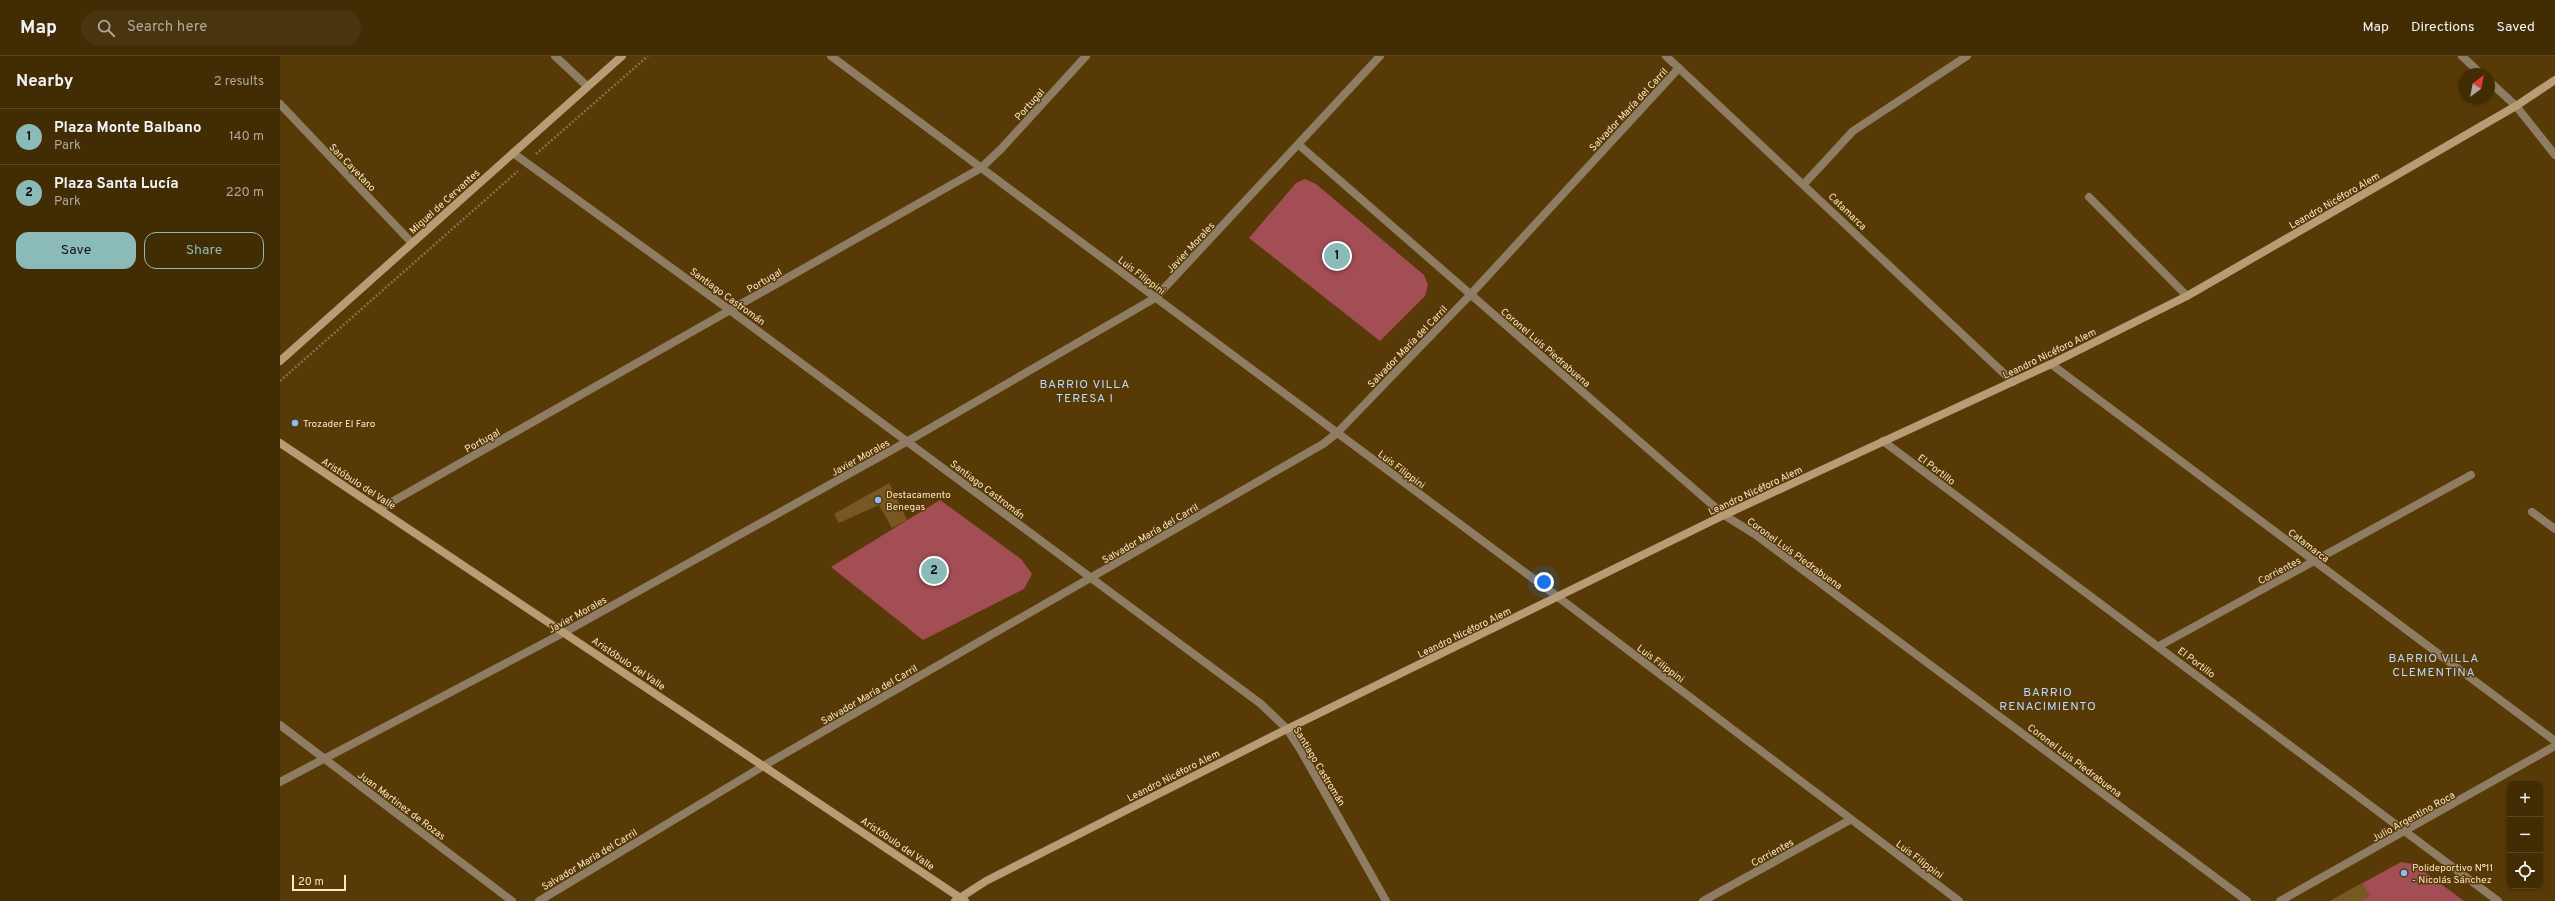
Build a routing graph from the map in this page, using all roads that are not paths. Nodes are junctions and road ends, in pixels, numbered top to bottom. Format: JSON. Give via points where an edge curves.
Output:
{"nodes":[{"id":1,"x":556,"y":56,"type":"edge"},
{"id":2,"x":622,"y":56,"type":"edge"},
{"id":3,"x":831,"y":56,"type":"edge"},
{"id":4,"x":1086,"y":56,"type":"edge"},
{"id":5,"x":1380,"y":56,"type":"edge"},
{"id":6,"x":1666,"y":56,"type":"edge"},
{"id":7,"x":1967,"y":56,"type":"edge"},
{"id":8,"x":2462,"y":56,"type":"edge"},
{"id":9,"x":1679,"y":68,"type":"junction"},
{"id":10,"x":2475,"y":68,"type":"edge"},
{"id":11,"x":2555,"y":80,"type":"edge"},
{"id":12,"x":587,"y":86,"type":"junction"},
{"id":13,"x":2495,"y":87,"type":"edge"},
{"id":14,"x":280,"y":104,"type":"edge"},
{"id":15,"x":2516,"y":106,"type":"junction"},
{"id":16,"x":1299,"y":145,"type":"junction"},
{"id":17,"x":513,"y":153,"type":"junction"},
{"id":18,"x":2555,"y":154,"type":"edge"},
{"id":19,"x":981,"y":168,"type":"junction"},
{"id":20,"x":1804,"y":184,"type":"junction"},
{"id":21,"x":2089,"y":197,"type":"dead end"},
{"id":22,"x":412,"y":243,"type":"junction"},
{"id":23,"x":1471,"y":294,"type":"junction"},
{"id":24,"x":2187,"y":296,"type":"junction"},
{"id":25,"x":1156,"y":298,"type":"junction"},
{"id":26,"x":731,"y":311,"type":"junction"},
{"id":27,"x":280,"y":361,"type":"edge"},
{"id":28,"x":2051,"y":364,"type":"junction"},
{"id":29,"x":2014,"y":382,"type":"junction"},
{"id":30,"x":1337,"y":433,"type":"junction"},
{"id":31,"x":908,"y":441,"type":"junction"},
{"id":32,"x":1883,"y":441,"type":"junction"},
{"id":33,"x":280,"y":443,"type":"edge"},
{"id":34,"x":2471,"y":475,"type":"dead end"},
{"id":35,"x":380,"y":508,"type":"junction"},
{"id":36,"x":2532,"y":512,"type":"dead end"},
{"id":37,"x":1724,"y":515,"type":"junction"},
{"id":38,"x":2555,"y":529,"type":"edge"},
{"id":39,"x":2316,"y":562,"type":"junction"},
{"id":40,"x":1090,"y":578,"type":"junction"},
{"id":41,"x":1558,"y":597,"type":"junction"},
{"id":42,"x":565,"y":632,"type":"junction"},
{"id":43,"x":2159,"y":646,"type":"junction"},
{"id":44,"x":280,"y":726,"type":"edge"},
{"id":45,"x":1287,"y":729,"type":"junction"},
{"id":46,"x":2555,"y":741,"type":"edge"},
{"id":47,"x":2555,"y":746,"type":"edge"},
{"id":48,"x":324,"y":758,"type":"junction"},
{"id":49,"x":765,"y":765,"type":"junction"},
{"id":50,"x":280,"y":782,"type":"edge"},
{"id":51,"x":1850,"y":820,"type":"junction"},
{"id":52,"x":2406,"y":832,"type":"junction"},
{"id":53,"x":960,"y":900,"type":"edge"},
{"id":54,"x":512,"y":901,"type":"edge"},
{"id":55,"x":539,"y":901,"type":"edge"},
{"id":56,"x":1386,"y":901,"type":"edge"},
{"id":57,"x":1703,"y":901,"type":"edge"},
{"id":58,"x":1959,"y":901,"type":"edge"},
{"id":59,"x":2247,"y":901,"type":"edge"},
{"id":60,"x":2280,"y":901,"type":"edge"},
{"id":61,"x":2498,"y":901,"type":"edge"}],
"edges":[{"from":1,"to":12,"type":"street"},
{"from":2,"to":12,"type":"street","name":"Miguel de Cervantes"},
{"from":3,"to":19,"type":"street","name":"Luis Filippini"},
{"from":4,"to":19,"type":"street","name":"Portugal"},
{"from":5,"to":16,"type":"street","name":"Javier Morales"},
{"from":6,"to":9,"type":"street","name":"Catamarca"},
{"from":7,"to":20,"type":"street","via":[[1853,131]]},
{"from":8,"to":10,"type":"street"},
{"from":9,"to":20,"type":"street","name":"Catamarca"},
{"from":9,"to":23,"type":"street","name":"Salvador María del Carril"},
{"from":11,"to":15,"type":"street","name":"Leandro Nicéforo Alem"},
{"from":12,"to":17,"type":"street","name":"Miguel de Cervantes"},
{"from":13,"to":15,"type":"street"},
{"from":14,"to":22,"type":"street","name":"San Cayetano"},
{"from":15,"to":18,"type":"street"},
{"from":15,"to":24,"type":"street","name":"Leandro Nicéforo Alem"},
{"from":16,"to":23,"type":"street","name":"Coronel Luis Piedrabuena"},
{"from":16,"to":25,"type":"street","name":"Javier Morales"},
{"from":17,"to":22,"type":"street","name":"Miguel de Cervantes"},
{"from":17,"to":26,"type":"street","name":"Santiago Castromán"},
{"from":19,"to":25,"type":"street","name":"Luis Filippini"},
{"from":19,"to":26,"type":"street","name":"Portugal"},
{"from":20,"to":29,"type":"street","name":"Catamarca"},
{"from":21,"to":24,"type":"street"},
{"from":22,"to":27,"type":"street","name":"Miguel de Cervantes"},
{"from":23,"to":30,"type":"street","name":"Salvador María del Carril"},
{"from":23,"to":37,"type":"street","name":"Coronel Luis Piedrabuena"},
{"from":24,"to":28,"type":"street","name":"Leandro Nicéforo Alem"},
{"from":25,"to":30,"type":"street","name":"Luis Filippini"},
{"from":25,"to":31,"type":"street","name":"Javier Morales"},
{"from":26,"to":31,"type":"street","name":"Santiago Castromán"},
{"from":26,"to":35,"type":"street","name":"Portugal"},
{"from":28,"to":29,"type":"street","name":"Leandro Nicéforo Alem"},
{"from":28,"to":39,"type":"street","name":"Catamarca"},
{"from":29,"to":32,"type":"street","name":"Leandro Nicéforo Alem"},
{"from":30,"to":40,"type":"street","name":"Salvador María del Carril","via":[[1305,456]]},
{"from":30,"to":41,"type":"street","name":"Luis Filippini"},
{"from":31,"to":40,"type":"street","name":"Santiago Castromán"},
{"from":31,"to":42,"type":"street","name":"Javier Morales"},
{"from":32,"to":37,"type":"street","name":"Leandro Nicéforo Alem"},
{"from":32,"to":43,"type":"street","name":"El Portillo"},
{"from":33,"to":35,"type":"street","name":"Aristóbulo del Valle"},
{"from":34,"to":39,"type":"street","name":"Corrientes"},
{"from":35,"to":42,"type":"street","name":"Aristóbulo del Valle"},
{"from":36,"to":38,"type":"street"},
{"from":37,"to":41,"type":"street","name":"Leandro Nicéforo Alem"},
{"from":37,"to":59,"type":"street","name":"Coronel Luis Piedrabuena","via":[[1756,535]]},
{"from":39,"to":43,"type":"street","name":"Corrientes"},
{"from":39,"to":46,"type":"street","name":"Catamarca"},
{"from":40,"to":45,"type":"street","name":"Santiago Castromán","via":[[1261,704]]},
{"from":40,"to":49,"type":"street","name":"Salvador María del Carril"},
{"from":41,"to":45,"type":"street","name":"Leandro Nicéforo Alem"},
{"from":41,"to":51,"type":"street","name":"Luis Filippini"},
{"from":42,"to":48,"type":"street","name":"Javier Morales"},
{"from":42,"to":49,"type":"street","name":"Aristóbulo del Valle"},
{"from":43,"to":52,"type":"street","name":"El Portillo"},
{"from":44,"to":48,"type":"street","name":"Juan Martinez de Rozas"},
{"from":45,"to":53,"type":"street","name":"Leandro Nicéforo Alem","via":[[986,881]]},
{"from":45,"to":56,"type":"street","name":"Santiago Castromán"},
{"from":47,"to":52,"type":"street","name":"Julio Argentino Roca"},
{"from":48,"to":50,"type":"street","name":"Javier Morales"},
{"from":48,"to":54,"type":"street","name":"Juan Martinez de Rozas"},
{"from":49,"to":53,"type":"street","name":"Aristóbulo del Valle"},
{"from":49,"to":55,"type":"street","name":"Salvador María del Carril"},
{"from":51,"to":57,"type":"street","name":"Corrientes"},
{"from":51,"to":58,"type":"street","name":"Luis Filippini"},
{"from":52,"to":60,"type":"street","name":"Julio Argentino Roca"},
{"from":52,"to":61,"type":"street","name":"El Portillo"}]}
